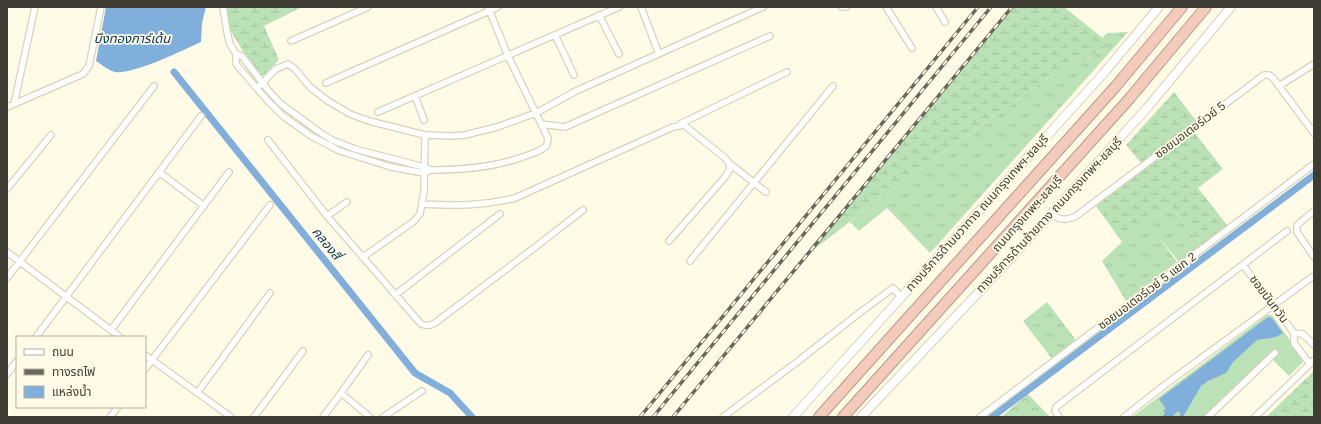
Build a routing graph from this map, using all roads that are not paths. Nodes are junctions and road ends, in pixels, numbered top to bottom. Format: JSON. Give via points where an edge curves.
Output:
{"nodes":[{"id":1,"x":35,"y":7,"type":"edge"},
{"id":2,"x":101,"y":7,"type":"edge"},
{"id":3,"x":223,"y":7,"type":"edge"},
{"id":4,"x":368,"y":7,"type":"edge"},
{"id":5,"x":498,"y":7,"type":"edge"},
{"id":6,"x":619,"y":7,"type":"edge"},
{"id":7,"x":641,"y":7,"type":"edge"},
{"id":8,"x":763,"y":7,"type":"edge"},
{"id":9,"x":842,"y":7,"type":"edge"},
{"id":10,"x":846,"y":7,"type":"edge"},
{"id":11,"x":886,"y":7,"type":"edge"},
{"id":12,"x":936,"y":7,"type":"edge"},
{"id":13,"x":1159,"y":7,"type":"edge"},
{"id":14,"x":1182,"y":7,"type":"edge"},
{"id":15,"x":1206,"y":7,"type":"edge"},
{"id":16,"x":1231,"y":7,"type":"edge"},
{"id":17,"x":488,"y":9,"type":"edge"},
{"id":18,"x":599,"y":15,"type":"junction"},
{"id":19,"x":945,"y":22,"type":"dead end"},
{"id":20,"x":555,"y":36,"type":"junction"},
{"id":21,"x":770,"y":36,"type":"dead end"},
{"id":22,"x":291,"y":41,"type":"dead end"},
{"id":23,"x":912,"y":48,"type":"dead end"},
{"id":24,"x":236,"y":54,"type":"junction"},
{"id":25,"x":619,"y":54,"type":"dead end"},
{"id":26,"x":659,"y":54,"type":"junction"},
{"id":27,"x":508,"y":56,"type":"junction"},
{"id":28,"x":1314,"y":64,"type":"edge"},
{"id":29,"x":787,"y":72,"type":"dead end"},
{"id":30,"x":574,"y":75,"type":"dead end"},
{"id":31,"x":262,"y":83,"type":"junction"},
{"id":32,"x":326,"y":83,"type":"dead end"},
{"id":33,"x":154,"y":86,"type":"dead end"},
{"id":34,"x":833,"y":86,"type":"dead end"},
{"id":35,"x":1279,"y":86,"type":"junction"},
{"id":36,"x":257,"y":88,"type":"junction"},
{"id":37,"x":415,"y":96,"type":"junction"},
{"id":38,"x":14,"y":104,"type":"junction"},
{"id":39,"x":7,"y":107,"type":"edge"},
{"id":40,"x":378,"y":112,"type":"dead end"},
{"id":41,"x":536,"y":113,"type":"junction"},
{"id":42,"x":201,"y":116,"type":"dead end"},
{"id":43,"x":424,"y":120,"type":"dead end"},
{"id":44,"x":541,"y":124,"type":"junction"},
{"id":45,"x":680,"y":125,"type":"junction"},
{"id":46,"x":1314,"y":133,"type":"edge"},
{"id":47,"x":51,"y":135,"type":"dead end"},
{"id":48,"x":425,"y":135,"type":"junction"},
{"id":49,"x":268,"y":140,"type":"dead end"},
{"id":50,"x":729,"y":163,"type":"junction"},
{"id":51,"x":1314,"y":164,"type":"edge"},
{"id":52,"x":424,"y":167,"type":"junction"},
{"id":53,"x":431,"y":170,"type":"junction"},
{"id":54,"x":159,"y":172,"type":"junction"},
{"id":55,"x":229,"y":172,"type":"dead end"},
{"id":56,"x":424,"y":173,"type":"junction"},
{"id":57,"x":755,"y":183,"type":"junction"},
{"id":58,"x":7,"y":189,"type":"edge"},
{"id":59,"x":766,"y":192,"type":"dead end"},
{"id":60,"x":347,"y":202,"type":"dead end"},
{"id":61,"x":422,"y":204,"type":"junction"},
{"id":62,"x":204,"y":206,"type":"junction"},
{"id":63,"x":270,"y":206,"type":"dead end"},
{"id":64,"x":583,"y":210,"type":"dead end"},
{"id":65,"x":1314,"y":211,"type":"edge"},
{"id":66,"x":500,"y":214,"type":"dead end"},
{"id":67,"x":1051,"y":214,"type":"junction"},
{"id":68,"x":327,"y":216,"type":"junction"},
{"id":69,"x":1287,"y":232,"type":"dead end"},
{"id":70,"x":669,"y":241,"type":"dead end"},
{"id":71,"x":7,"y":252,"type":"edge"},
{"id":72,"x":363,"y":257,"type":"junction"},
{"id":73,"x":1314,"y":257,"type":"edge"},
{"id":74,"x":20,"y":261,"type":"junction"},
{"id":75,"x":690,"y":261,"type":"dead end"},
{"id":76,"x":1243,"y":264,"type":"junction"},
{"id":77,"x":1312,"y":277,"type":"dead end"},
{"id":78,"x":7,"y":278,"type":"edge"},
{"id":79,"x":270,"y":293,"type":"dead end"},
{"id":80,"x":395,"y":295,"type":"junction"},
{"id":81,"x":67,"y":296,"type":"junction"},
{"id":82,"x":901,"y":297,"type":"junction"},
{"id":83,"x":1274,"y":305,"type":"junction"},
{"id":84,"x":111,"y":330,"type":"junction"},
{"id":85,"x":1294,"y":333,"type":"junction"},
{"id":86,"x":37,"y":336,"type":"edge"},
{"id":87,"x":119,"y":336,"type":"edge"},
{"id":88,"x":1314,"y":345,"type":"edge"},
{"id":89,"x":303,"y":351,"type":"dead end"},
{"id":90,"x":1275,"y":353,"type":"dead end"},
{"id":91,"x":368,"y":355,"type":"dead end"},
{"id":92,"x":146,"y":356,"type":"edge"},
{"id":93,"x":152,"y":360,"type":"junction"},
{"id":94,"x":16,"y":362,"type":"edge"},
{"id":95,"x":1312,"y":362,"type":"edge"},
{"id":96,"x":146,"y":369,"type":"edge"},
{"id":97,"x":7,"y":374,"type":"edge"},
{"id":98,"x":422,"y":391,"type":"dead end"},
{"id":99,"x":197,"y":393,"type":"junction"},
{"id":100,"x":342,"y":393,"type":"junction"},
{"id":101,"x":117,"y":408,"type":"edge"},
{"id":102,"x":110,"y":417,"type":"edge"},
{"id":103,"x":231,"y":417,"type":"edge"},
{"id":104,"x":254,"y":417,"type":"edge"},
{"id":105,"x":323,"y":417,"type":"edge"},
{"id":106,"x":370,"y":417,"type":"edge"},
{"id":107,"x":384,"y":417,"type":"edge"},
{"id":108,"x":722,"y":417,"type":"edge"},
{"id":109,"x":793,"y":417,"type":"edge"},
{"id":110,"x":819,"y":417,"type":"edge"},
{"id":111,"x":843,"y":417,"type":"edge"},
{"id":112,"x":861,"y":417,"type":"edge"},
{"id":113,"x":980,"y":417,"type":"edge"},
{"id":114,"x":1059,"y":417,"type":"edge"},
{"id":115,"x":1124,"y":417,"type":"edge"},
{"id":116,"x":1208,"y":417,"type":"edge"},
{"id":117,"x":1255,"y":417,"type":"edge"}],
"edges":[{"from":1,"to":38,"type":"street"},
{"from":2,"to":38,"type":"street","via":[[89,66],[83,74]]},
{"from":3,"to":24,"type":"street","via":[[230,44]]},
{"from":4,"to":22,"type":"street"},
{"from":5,"to":17,"type":"street"},
{"from":6,"to":18,"type":"street"},
{"from":7,"to":26,"type":"street"},
{"from":8,"to":26,"type":"street"},
{"from":9,"to":10,"type":"street"},
{"from":11,"to":23,"type":"street"},
{"from":12,"to":19,"type":"street"},
{"from":13,"to":82,"type":"main road","name":"ทางบริการด้านขวาทาง ถนนกรุงเทพฯ-ชลบุรี","via":[[1103,74]]},
{"from":14,"to":110,"type":"highway","name":"ถนนกรุงเทพฯ-ชลบุรี","via":[[1116,86]]},
{"from":15,"to":111,"type":"highway","name":"ถนนกรุงเทพฯ-ชลบุรี","via":[[1124,104]]},
{"from":16,"to":67,"type":"main road","name":"ทางบริการด้านซ้ายทาง ถนนกรุงเทพฯ-ชลบุรี","via":[[1147,108]]},
{"from":17,"to":27,"type":"street"},
{"from":17,"to":32,"type":"street"},
{"from":18,"to":20,"type":"street"},
{"from":18,"to":25,"type":"street"},
{"from":20,"to":27,"type":"street"},
{"from":20,"to":30,"type":"street"},
{"from":21,"to":44,"type":"street","via":[[565,127]]},
{"from":24,"to":31,"type":"street","via":[[242,56]]},
{"from":24,"to":36,"type":"street","via":[[236,64]]},
{"from":26,"to":41,"type":"street","via":[[576,91]]},
{"from":27,"to":37,"type":"street"},
{"from":27,"to":41,"type":"street"},
{"from":28,"to":35,"type":"street"},
{"from":29,"to":45,"type":"street"},
{"from":31,"to":36,"type":"street"},
{"from":31,"to":48,"type":"street","via":[[276,69],[288,64],[310,87],[350,114]]},
{"from":31,"to":52,"type":"street","via":[[298,118],[332,140],[355,149]]},
{"from":33,"to":74,"type":"street"},
{"from":34,"to":57,"type":"street"},
{"from":35,"to":46,"type":"street","name":"ซอยมอเตอร์เวย์ 5"},
{"from":35,"to":67,"type":"street","name":"ซอยมอเตอร์เวย์ 5","via":[[1270,76],[1264,75],[1076,216],[1060,220]]},
{"from":36,"to":56,"type":"street","via":[[283,116],[311,136],[340,151],[391,167]]},
{"from":37,"to":40,"type":"street"},
{"from":37,"to":43,"type":"street"},
{"from":38,"to":39,"type":"street"},
{"from":41,"to":44,"type":"street"},
{"from":41,"to":48,"type":"street","via":[[465,135]]},
{"from":42,"to":54,"type":"street"},
{"from":44,"to":53,"type":"street","via":[[548,138],[545,148],[518,160],[490,166]]},
{"from":45,"to":50,"type":"street","via":[[686,126]]},
{"from":45,"to":61,"type":"street","via":[[515,198],[497,203],[461,206]]},
{"from":47,"to":58,"type":"street"},
{"from":48,"to":52,"type":"street"},
{"from":49,"to":68,"type":"street"},
{"from":50,"to":57,"type":"street"},
{"from":50,"to":70,"type":"street","via":[[729,172]]},
{"from":51,"to":113,"type":"street","name":"ซอยมอเตอร์เวย์ 5 แยก 2"},
{"from":52,"to":53,"type":"street"},
{"from":52,"to":56,"type":"street"},
{"from":53,"to":56,"type":"street"},
{"from":54,"to":62,"type":"street"},
{"from":54,"to":81,"type":"street"},
{"from":55,"to":62,"type":"street"},
{"from":56,"to":61,"type":"street"},
{"from":57,"to":59,"type":"street"},
{"from":57,"to":75,"type":"street"},
{"from":60,"to":68,"type":"street"},
{"from":61,"to":72,"type":"street","via":[[420,214],[413,222]]},
{"from":62,"to":84,"type":"street"},
{"from":63,"to":93,"type":"street"},
{"from":64,"to":80,"type":"street","via":[[429,326],[421,324]]},
{"from":65,"to":73,"type":"street","via":[[1296,228]]},
{"from":66,"to":80,"type":"street"},
{"from":67,"to":112,"type":"main road","name":"ทางบริการด้านซ้ายทาง ถนนกรุงเทพฯ-ชลบุรี"},
{"from":68,"to":72,"type":"street"},
{"from":69,"to":76,"type":"street"},
{"from":71,"to":74,"type":"street"},
{"from":72,"to":80,"type":"street"},
{"from":74,"to":78,"type":"street"},
{"from":74,"to":81,"type":"street"},
{"from":76,"to":83,"type":"street","name":"ซอยนันทวัน"},
{"from":76,"to":114,"type":"street","via":[[1056,407],[1054,411]]},
{"from":77,"to":83,"type":"street"},
{"from":79,"to":99,"type":"street"},
{"from":81,"to":84,"type":"street"},
{"from":81,"to":86,"type":"street"},
{"from":82,"to":108,"type":"street","via":[[893,288]]},
{"from":82,"to":109,"type":"main road","name":"ทางบริการด้านขวาทาง ถนนกรุงเทพฯ-ชลบุรี"},
{"from":83,"to":85,"type":"street","name":"ซอยนันทวัน"},
{"from":83,"to":115,"type":"street"},
{"from":84,"to":87,"type":"street"},
{"from":85,"to":88,"type":"street","name":"ซอยนันทวัน","via":[[1303,334]]},
{"from":85,"to":95,"type":"street","name":"ซอยนันทวัน","via":[[1294,343]]},
{"from":89,"to":104,"type":"street"},
{"from":90,"to":116,"type":"street"},
{"from":91,"to":100,"type":"street"},
{"from":92,"to":93,"type":"street"},
{"from":93,"to":96,"type":"street"},
{"from":93,"to":99,"type":"street"},
{"from":94,"to":97,"type":"street"},
{"from":95,"to":117,"type":"street","name":"ซอยนันทวัน"},
{"from":98,"to":107,"type":"street"},
{"from":99,"to":103,"type":"street"},
{"from":100,"to":105,"type":"street"},
{"from":100,"to":106,"type":"street"},
{"from":101,"to":102,"type":"street"}]}
